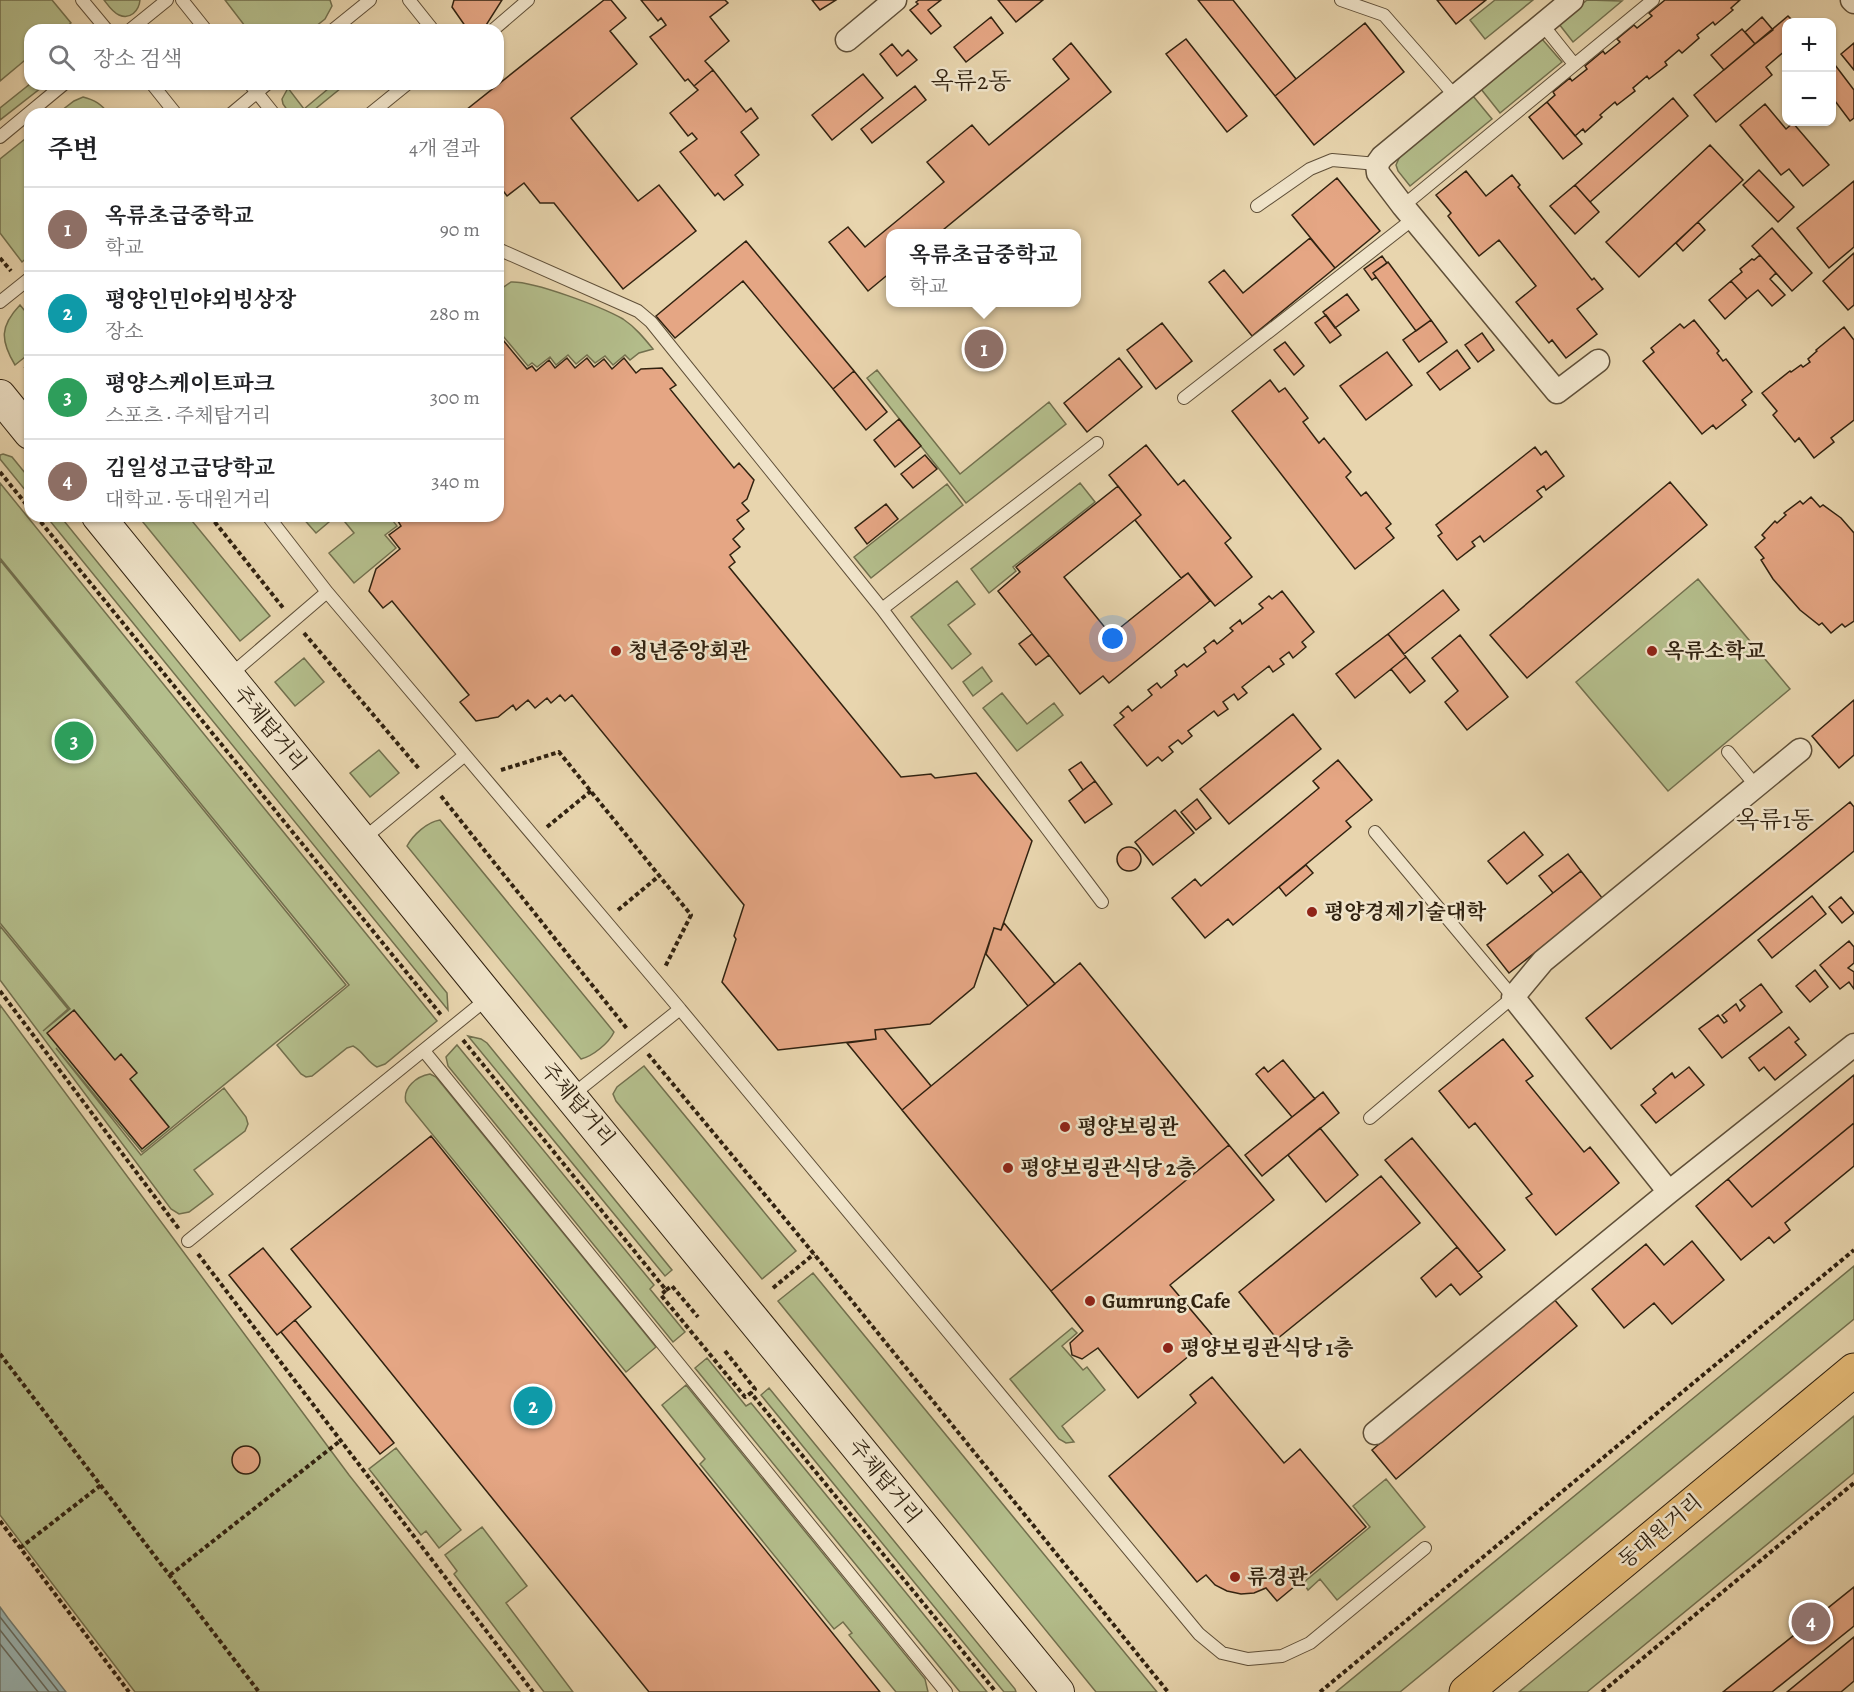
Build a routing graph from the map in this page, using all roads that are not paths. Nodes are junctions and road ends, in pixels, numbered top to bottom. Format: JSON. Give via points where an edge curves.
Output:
{"nodes":[{"id":1,"x":82,"y":0,"type":"edge"},
{"id":2,"x":167,"y":0,"type":"edge"},
{"id":3,"x":182,"y":0,"type":"edge"},
{"id":4,"x":370,"y":0,"type":"edge"},
{"id":5,"x":409,"y":0,"type":"edge"},
{"id":6,"x":528,"y":0,"type":"edge"},
{"id":7,"x":896,"y":0,"type":"edge"},
{"id":8,"x":1341,"y":0,"type":"edge"},
{"id":9,"x":1572,"y":0,"type":"edge"},
{"id":10,"x":1653,"y":0,"type":"edge"},
{"id":11,"x":102,"y":24,"type":"edge"},
{"id":12,"x":137,"y":24,"type":"edge"},
{"id":13,"x":201,"y":24,"type":"edge"},
{"id":14,"x":340,"y":24,"type":"edge"},
{"id":15,"x":428,"y":24,"type":"edge"},
{"id":16,"x":501,"y":24,"type":"edge"},
{"id":17,"x":1542,"y":24,"type":"junction"},
{"id":18,"x":847,"y":40,"type":"dead end"},
{"id":19,"x":1574,"y":64,"type":"junction"},
{"id":20,"x":57,"y":90,"type":"edge"},
{"id":21,"x":157,"y":90,"type":"edge"},
{"id":22,"x":251,"y":90,"type":"edge"},
{"id":23,"x":255,"y":90,"type":"edge"},
{"id":24,"x":400,"y":90,"type":"edge"},
{"id":25,"x":1455,"y":96,"type":"junction"},
{"id":26,"x":35,"y":108,"type":"edge"},
{"id":27,"x":171,"y":108,"type":"edge"},
{"id":28,"x":236,"y":108,"type":"edge"},
{"id":29,"x":269,"y":108,"type":"edge"},
{"id":30,"x":377,"y":108,"type":"edge"},
{"id":31,"x":24,"y":117,"type":"edge"},
{"id":32,"x":0,"y":137,"type":"edge"},
{"id":33,"x":1377,"y":164,"type":"junction"},
{"id":34,"x":1257,"y":206,"type":"dead end"},
{"id":35,"x":1408,"y":213,"type":"junction"},
{"id":36,"x":504,"y":252,"type":"edge"},
{"id":37,"x":24,"y":283,"type":"edge"},
{"id":38,"x":0,"y":302,"type":"edge"},
{"id":39,"x":1598,"y":361,"type":"dead end"},
{"id":40,"x":0,"y":396,"type":"edge"},
{"id":41,"x":1184,"y":398,"type":"dead end"},
{"id":42,"x":24,"y":426,"type":"edge"},
{"id":43,"x":1097,"y":443,"type":"dead end"},
{"id":44,"x":103,"y":522,"type":"edge"},
{"id":45,"x":273,"y":522,"type":"edge"},
{"id":46,"x":327,"y":592,"type":"junction"},
{"id":47,"x":882,"y":609,"type":"junction"},
{"id":48,"x":229,"y":677,"type":"junction"},
{"id":49,"x":1800,"y":750,"type":"dead end"},
{"id":50,"x":1728,"y":752,"type":"dead end"},
{"id":51,"x":465,"y":755,"type":"junction"},
{"id":52,"x":1756,"y":786,"type":"junction"},
{"id":53,"x":1375,"y":832,"type":"dead end"},
{"id":54,"x":362,"y":840,"type":"junction"},
{"id":55,"x":1102,"y":902,"type":"dead end"},
{"id":56,"x":1513,"y":996,"type":"junction"},
{"id":57,"x":489,"y":997,"type":"junction"},
{"id":58,"x":680,"y":1009,"type":"junction"},
{"id":59,"x":1854,"y":1045,"type":"edge"},
{"id":60,"x":424,"y":1051,"type":"junction"},
{"id":61,"x":571,"y":1096,"type":"junction"},
{"id":62,"x":1371,"y":1118,"type":"dead end"},
{"id":63,"x":1669,"y":1192,"type":"junction"},
{"id":64,"x":188,"y":1241,"type":"road end"},
{"id":65,"x":1854,"y":1370,"type":"edge"},
{"id":66,"x":1375,"y":1433,"type":"dead end"},
{"id":67,"x":1425,"y":1548,"type":"dead end"},
{"id":68,"x":946,"y":1692,"type":"edge"},
{"id":69,"x":1058,"y":1692,"type":"edge"},
{"id":70,"x":1466,"y":1692,"type":"edge"}],
"edges":[{"from":1,"to":11,"type":"lane"},
{"from":2,"to":12,"type":"lane"},
{"from":3,"to":13,"type":"lane"},
{"from":4,"to":14,"type":"lane"},
{"from":5,"to":15,"type":"lane"},
{"from":6,"to":16,"type":"lane"},
{"from":7,"to":18,"type":"street"},
{"from":8,"to":25,"type":"lane","via":[[1384,15]]},
{"from":9,"to":17,"type":"street"},
{"from":10,"to":19,"type":"lane"},
{"from":17,"to":19,"type":"lane"},
{"from":17,"to":25,"type":"street"},
{"from":19,"to":35,"type":"lane"},
{"from":20,"to":26,"type":"lane"},
{"from":21,"to":27,"type":"lane"},
{"from":22,"to":28,"type":"lane"},
{"from":23,"to":29,"type":"lane"},
{"from":24,"to":30,"type":"lane"},
{"from":25,"to":33,"type":"street"},
{"from":31,"to":32,"type":"lane"},
{"from":33,"to":34,"type":"lane","via":[[1332,160],[1310,169]]},
{"from":33,"to":35,"type":"street","via":[[1378,173]]},
{"from":35,"to":39,"type":"street","via":[[1557,392]]},
{"from":35,"to":41,"type":"lane"},
{"from":36,"to":47,"type":"lane","via":[[638,311],[651,322]]},
{"from":37,"to":38,"type":"lane"},
{"from":40,"to":42,"type":"main road"},
{"from":43,"to":47,"type":"lane"},
{"from":44,"to":48,"type":"main road","name":"주체탑거리"},
{"from":45,"to":46,"type":"lane"},
{"from":46,"to":48,"type":"lane"},
{"from":46,"to":51,"type":"lane"},
{"from":47,"to":55,"type":"lane"},
{"from":48,"to":54,"type":"main road","name":"주체탑거리"},
{"from":49,"to":52,"type":"street"},
{"from":50,"to":52,"type":"lane"},
{"from":51,"to":54,"type":"lane"},
{"from":51,"to":58,"type":"lane"},
{"from":52,"to":56,"type":"street","via":[[1543,962]]},
{"from":53,"to":56,"type":"lane"},
{"from":54,"to":57,"type":"main road","name":"주체탑거리"},
{"from":56,"to":62,"type":"lane"},
{"from":56,"to":63,"type":"street"},
{"from":57,"to":60,"type":"lane"},
{"from":57,"to":61,"type":"main road","name":"주체탑거리"},
{"from":58,"to":61,"type":"lane"},
{"from":58,"to":67,"type":"lane","via":[[1198,1634],[1222,1653],[1248,1659],[1282,1656],[1310,1643]]},
{"from":59,"to":63,"type":"street"},
{"from":60,"to":64,"type":"lane"},
{"from":60,"to":68,"type":"lane"},
{"from":61,"to":69,"type":"main road","name":"주체탑거리"},
{"from":63,"to":66,"type":"street"},
{"from":65,"to":70,"type":"main road","name":"동대원거리"}]}
